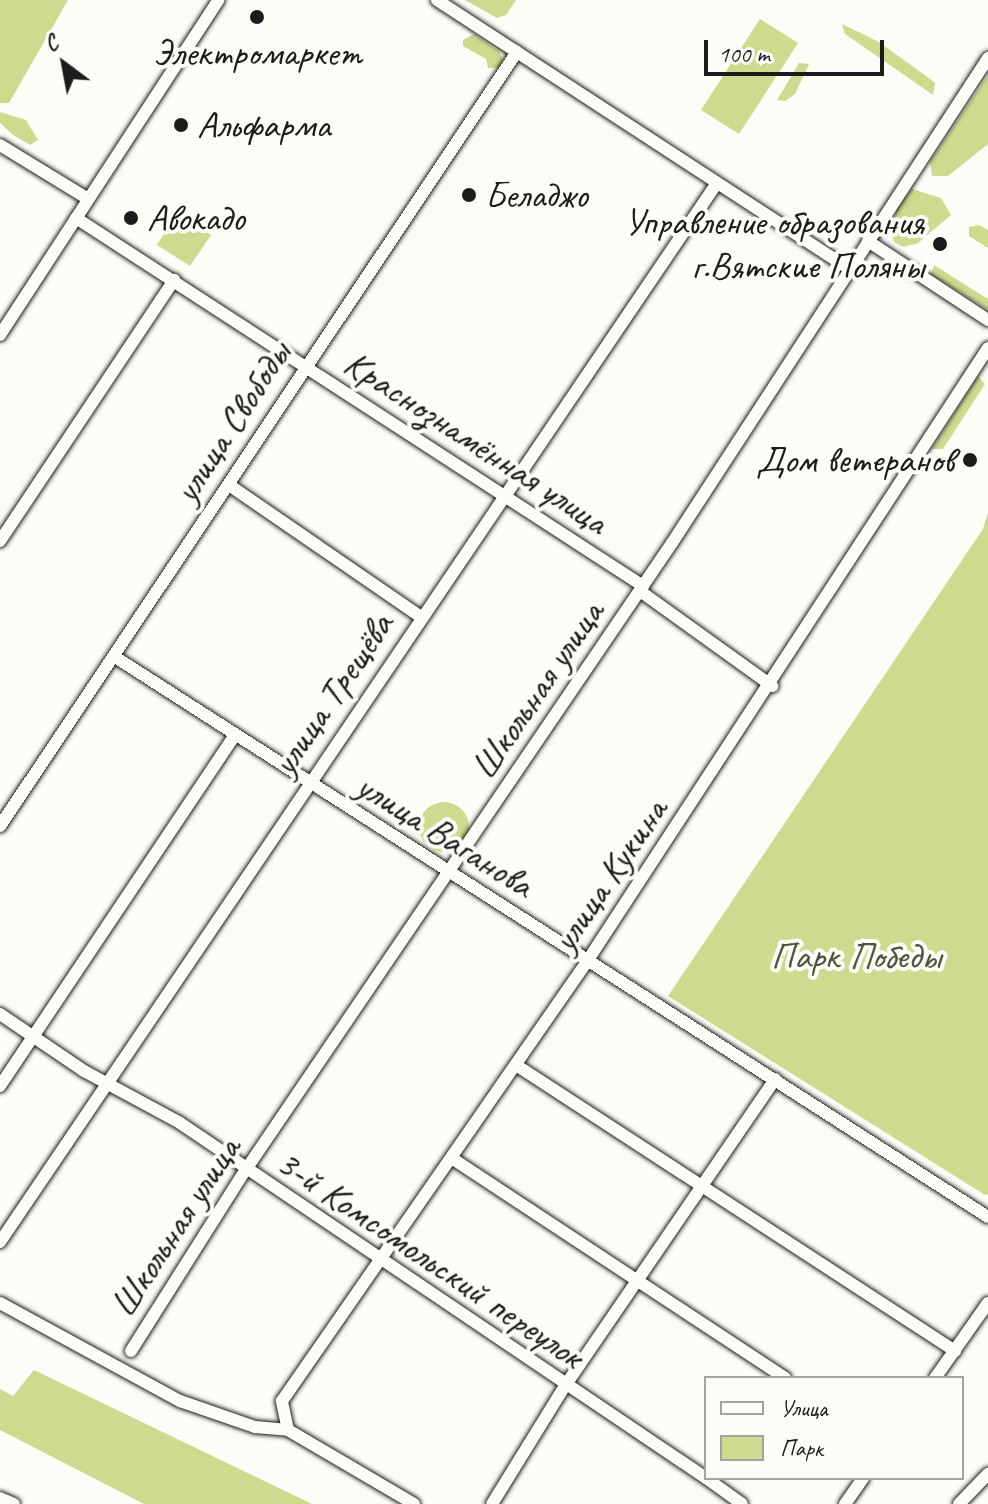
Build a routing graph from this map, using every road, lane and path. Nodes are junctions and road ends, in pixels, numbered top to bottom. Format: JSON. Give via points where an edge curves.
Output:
{"nodes":[{"id":1,"x":218,"y":0,"type":"edge"},
{"id":2,"x":437,"y":0,"type":"edge"},
{"id":3,"x":517,"y":52,"type":"junction"},
{"id":4,"x":988,"y":58,"type":"edge"},
{"id":5,"x":0,"y":145,"type":"edge"},
{"id":6,"x":717,"y":183,"type":"junction"},
{"id":7,"x":88,"y":199,"type":"junction"},
{"id":8,"x":76,"y":218,"type":"junction"},
{"id":9,"x":868,"y":241,"type":"junction"},
{"id":10,"x":848,"y":268,"type":"junction"},
{"id":11,"x":174,"y":280,"type":"junction"},
{"id":12,"x":988,"y":320,"type":"edge"},
{"id":13,"x":0,"y":335,"type":"edge"},
{"id":14,"x":988,"y":348,"type":"edge"},
{"id":15,"x":303,"y":366,"type":"junction"},
{"id":16,"x":229,"y":485,"type":"junction"},
{"id":17,"x":508,"y":496,"type":"junction"},
{"id":18,"x":0,"y":541,"type":"edge"},
{"id":19,"x":641,"y":588,"type":"junction"},
{"id":20,"x":421,"y":617,"type":"junction"},
{"id":21,"x":115,"y":657,"type":"junction"},
{"id":22,"x":772,"y":686,"type":"junction"},
{"id":23,"x":234,"y":736,"type":"junction"},
{"id":24,"x":308,"y":783,"type":"junction"},
{"id":25,"x":0,"y":826,"type":"edge"},
{"id":26,"x":449,"y":875,"type":"junction"},
{"id":27,"x":588,"y":960,"type":"junction"},
{"id":28,"x":0,"y":1014,"type":"edge"},
{"id":29,"x":33,"y":1036,"type":"junction"},
{"id":30,"x":516,"y":1065,"type":"junction"},
{"id":31,"x":775,"y":1079,"type":"junction"},
{"id":32,"x":109,"y":1082,"type":"junction"},
{"id":33,"x":0,"y":1086,"type":"edge"},
{"id":34,"x":453,"y":1159,"type":"junction"},
{"id":35,"x":245,"y":1171,"type":"junction"},
{"id":36,"x":704,"y":1185,"type":"junction"},
{"id":37,"x":988,"y":1217,"type":"edge"},
{"id":38,"x":0,"y":1242,"type":"edge"},
{"id":39,"x":381,"y":1262,"type":"junction"},
{"id":40,"x":639,"y":1279,"type":"junction"},
{"id":41,"x":0,"y":1303,"type":"edge"},
{"id":42,"x":988,"y":1303,"type":"edge"},
{"id":43,"x":131,"y":1351,"type":"dead end"},
{"id":44,"x":955,"y":1351,"type":"junction"},
{"id":45,"x":782,"y":1376,"type":"edge"},
{"id":46,"x":936,"y":1376,"type":"edge"},
{"id":47,"x":565,"y":1386,"type":"junction"},
{"id":48,"x":288,"y":1430,"type":"junction"},
{"id":49,"x":988,"y":1474,"type":"edge"},
{"id":50,"x":704,"y":1477,"type":"edge"},
{"id":51,"x":709,"y":1480,"type":"edge"},
{"id":52,"x":862,"y":1480,"type":"edge"},
{"id":53,"x":0,"y":1498,"type":"edge"},
{"id":54,"x":14,"y":1504,"type":"edge"},
{"id":55,"x":414,"y":1504,"type":"edge"},
{"id":56,"x":492,"y":1504,"type":"edge"},
{"id":57,"x":742,"y":1504,"type":"edge"},
{"id":58,"x":845,"y":1504,"type":"edge"},
{"id":59,"x":959,"y":1504,"type":"edge"}],
"edges":[{"from":1,"to":7,"type":"street"},
{"from":2,"to":3,"type":"street"},
{"from":3,"to":6,"type":"street"},
{"from":3,"to":15,"type":"street","name":"улица Свободы"},
{"from":4,"to":9,"type":"street","name":"Школьная улица"},
{"from":5,"to":7,"type":"street"},
{"from":6,"to":10,"type":"street"},
{"from":6,"to":17,"type":"street","name":"улица Трещёва"},
{"from":7,"to":8,"type":"street"},
{"from":8,"to":11,"type":"street","name":"Краснознамённая улица"},
{"from":8,"to":13,"type":"street"},
{"from":9,"to":10,"type":"street","name":"Школьная улица"},
{"from":9,"to":12,"type":"street"},
{"from":10,"to":19,"type":"street","name":"Школьная улица"},
{"from":11,"to":15,"type":"street","name":"Краснознамённая улица"},
{"from":11,"to":18,"type":"street"},
{"from":14,"to":22,"type":"street","name":"улица Кукина"},
{"from":15,"to":16,"type":"street","name":"улица Свободы"},
{"from":15,"to":17,"type":"street","name":"Краснознамённая улица"},
{"from":16,"to":20,"type":"street"},
{"from":16,"to":21,"type":"street","name":"улица Свободы"},
{"from":17,"to":19,"type":"street","name":"Краснознамённая улица"},
{"from":17,"to":20,"type":"street","name":"улица Трещёва"},
{"from":19,"to":22,"type":"street","name":"Краснознамённая улица"},
{"from":19,"to":26,"type":"street","name":"Школьная улица"},
{"from":20,"to":24,"type":"street","name":"улица Трещёва"},
{"from":21,"to":23,"type":"street","name":"улица Ваганова"},
{"from":21,"to":25,"type":"street","name":"улица Свободы"},
{"from":22,"to":27,"type":"street","name":"улица Кукина"},
{"from":23,"to":24,"type":"street","name":"улица Ваганова"},
{"from":23,"to":29,"type":"street"},
{"from":24,"to":26,"type":"street","name":"улица Ваганова"},
{"from":24,"to":32,"type":"street","name":"улица Трещёва"},
{"from":26,"to":27,"type":"street","name":"улица Ваганова"},
{"from":26,"to":35,"type":"street","name":"Школьная улица"},
{"from":27,"to":30,"type":"street","name":"улица Кукина"},
{"from":27,"to":31,"type":"street","name":"улица Ваганова"},
{"from":28,"to":29,"type":"street","name":"3-й Комсомольский переулок"},
{"from":29,"to":32,"type":"street","name":"3-й Комсомольский переулок"},
{"from":29,"to":33,"type":"street"},
{"from":30,"to":34,"type":"street","name":"улица Кукина"},
{"from":30,"to":36,"type":"street"},
{"from":31,"to":36,"type":"street"},
{"from":31,"to":37,"type":"street","name":"улица Ваганова"},
{"from":32,"to":35,"type":"street","name":"3-й Комсомольский переулок","via":[[180,1123]]},
{"from":32,"to":38,"type":"street","name":"улица Трещёва"},
{"from":34,"to":39,"type":"street","name":"улица Кукина"},
{"from":34,"to":40,"type":"street"},
{"from":35,"to":39,"type":"street","name":"3-й Комсомольский переулок"},
{"from":35,"to":43,"type":"street","name":"Школьная улица"},
{"from":36,"to":40,"type":"street"},
{"from":36,"to":44,"type":"street"},
{"from":39,"to":47,"type":"street","name":"3-й Комсомольский переулок"},
{"from":39,"to":48,"type":"street","name":"улица Кукина","via":[[282,1401]]},
{"from":40,"to":45,"type":"street"},
{"from":40,"to":47,"type":"street"},
{"from":41,"to":48,"type":"street","via":[[180,1401],[255,1427]]},
{"from":42,"to":44,"type":"street"},
{"from":44,"to":46,"type":"street"},
{"from":47,"to":50,"type":"street","name":"3-й Комсомольский переулок"},
{"from":47,"to":56,"type":"street"},
{"from":48,"to":55,"type":"street"},
{"from":49,"to":59,"type":"street"},
{"from":51,"to":57,"type":"street","name":"3-й Комсомольский переулок"},
{"from":52,"to":58,"type":"street"},
{"from":53,"to":54,"type":"street"}]}
